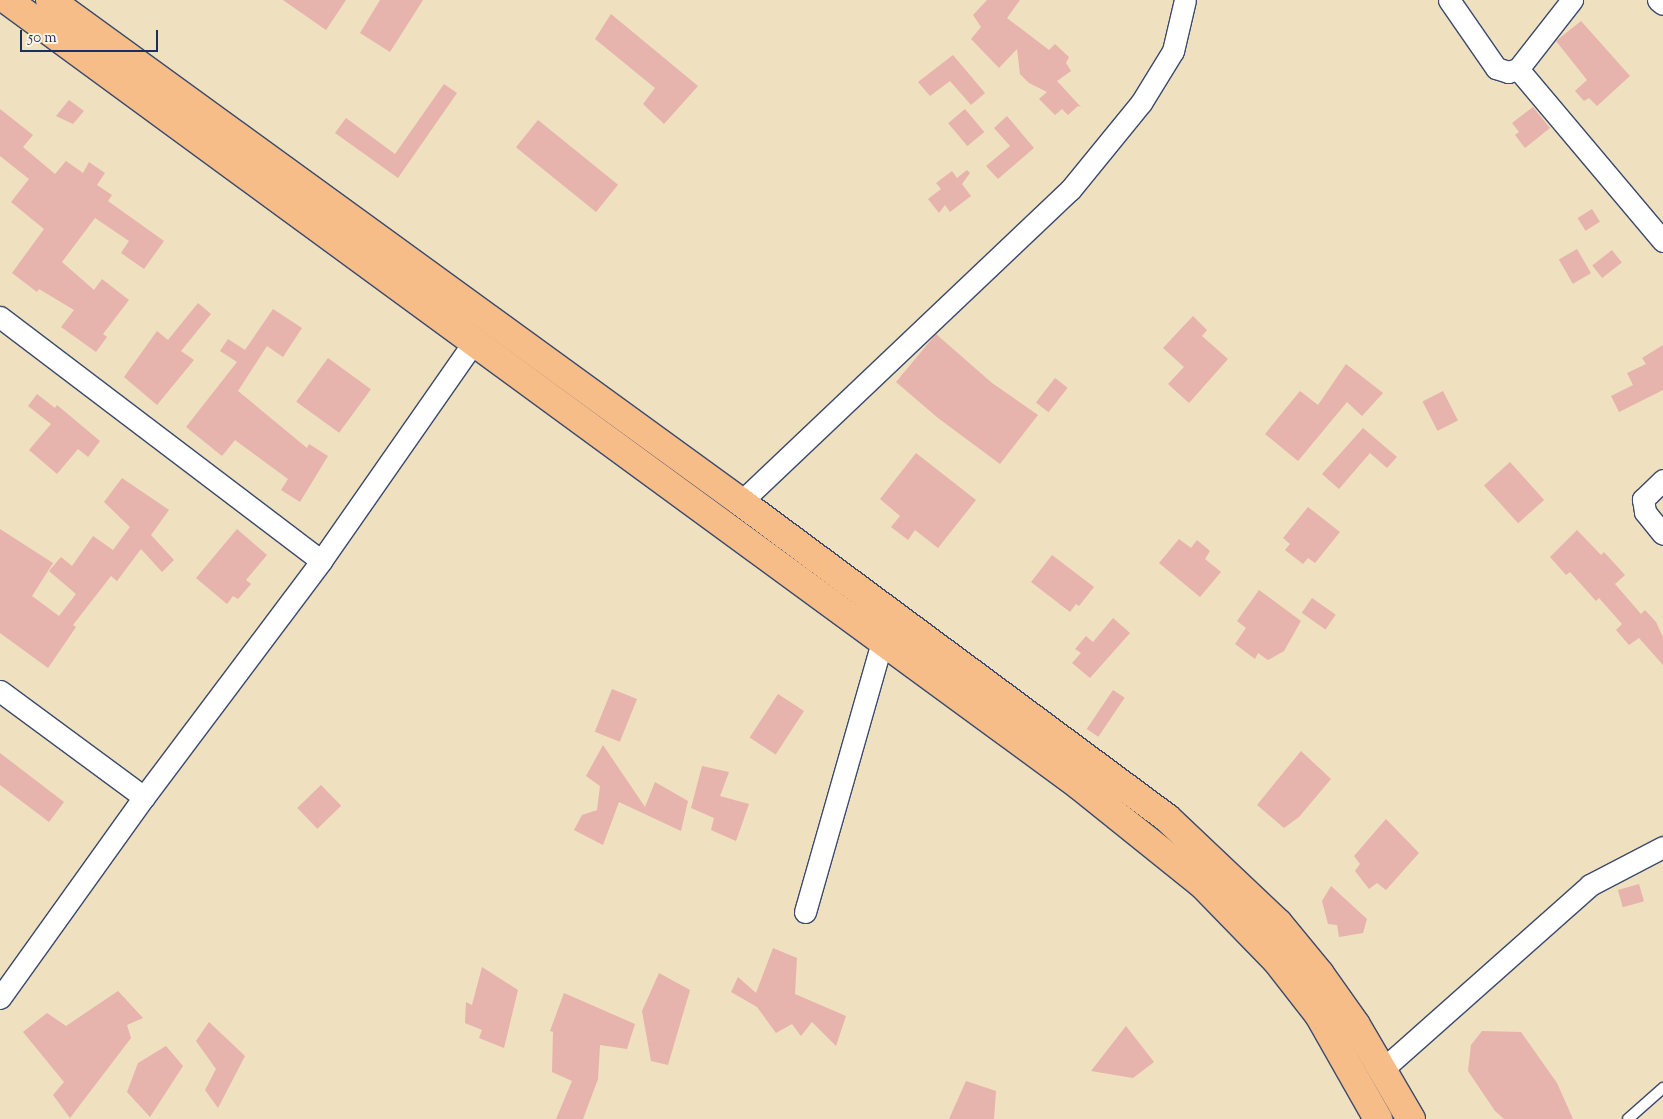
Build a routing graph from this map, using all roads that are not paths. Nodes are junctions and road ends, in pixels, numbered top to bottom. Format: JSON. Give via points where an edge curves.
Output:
{"nodes":[{"id":1,"x":7,"y":0,"type":"edge"},
{"id":2,"x":50,"y":0,"type":"edge"},
{"id":3,"x":1185,"y":0,"type":"edge"},
{"id":4,"x":1449,"y":0,"type":"edge"},
{"id":5,"x":1572,"y":0,"type":"edge"},
{"id":6,"x":1658,"y":0,"type":"edge"},
{"id":7,"x":1663,"y":4,"type":"edge"},
{"id":8,"x":1518,"y":69,"type":"junction"},
{"id":9,"x":1663,"y":241,"type":"edge"},
{"id":10,"x":0,"y":317,"type":"edge"},
{"id":11,"x":474,"y":342,"type":"junction"},
{"id":12,"x":1663,"y":480,"type":"edge"},
{"id":13,"x":741,"y":502,"type":"junction"},
{"id":14,"x":1663,"y":534,"type":"edge"},
{"id":15,"x":321,"y":561,"type":"junction"},
{"id":16,"x":897,"y":618,"type":"junction"},
{"id":17,"x":882,"y":641,"type":"junction"},
{"id":18,"x":0,"y":691,"type":"edge"},
{"id":19,"x":144,"y":798,"type":"junction"},
{"id":20,"x":1663,"y":848,"type":"edge"},
{"id":21,"x":805,"y":912,"type":"dead end"},
{"id":22,"x":0,"y":998,"type":"edge"},
{"id":23,"x":1383,"y":1069,"type":"junction"},
{"id":24,"x":1663,"y":1088,"type":"edge"},
{"id":25,"x":1378,"y":1119,"type":"edge"},
{"id":26,"x":1411,"y":1119,"type":"edge"},
{"id":27,"x":1628,"y":1119,"type":"edge"}],
"edges":[{"from":1,"to":11,"type":"main road"},
{"from":2,"to":13,"type":"main road"},
{"from":3,"to":13,"type":"street","via":[[1173,51],[1141,103],[1070,190]]},
{"from":4,"to":8,"type":"street","via":[[1496,68],[1508,72]]},
{"from":5,"to":8,"type":"street"},
{"from":6,"to":7,"type":"street"},
{"from":8,"to":9,"type":"street"},
{"from":10,"to":15,"type":"street"},
{"from":11,"to":15,"type":"street"},
{"from":11,"to":17,"type":"main road"},
{"from":12,"to":14,"type":"street","via":[[1643,499],[1645,512]]},
{"from":13,"to":16,"type":"main road"},
{"from":15,"to":19,"type":"street"},
{"from":16,"to":17,"type":"street"},
{"from":16,"to":23,"type":"main road","via":[[1167,818],[1228,873],[1278,923],[1320,974]]},
{"from":17,"to":21,"type":"street"},
{"from":17,"to":25,"type":"main road","via":[[1080,786],[1202,884],[1276,960],[1319,1015]]},
{"from":18,"to":19,"type":"street"},
{"from":19,"to":22,"type":"street"},
{"from":20,"to":23,"type":"street","via":[[1590,885]]},
{"from":23,"to":26,"type":"main road"},
{"from":24,"to":27,"type":"lane"}]}
